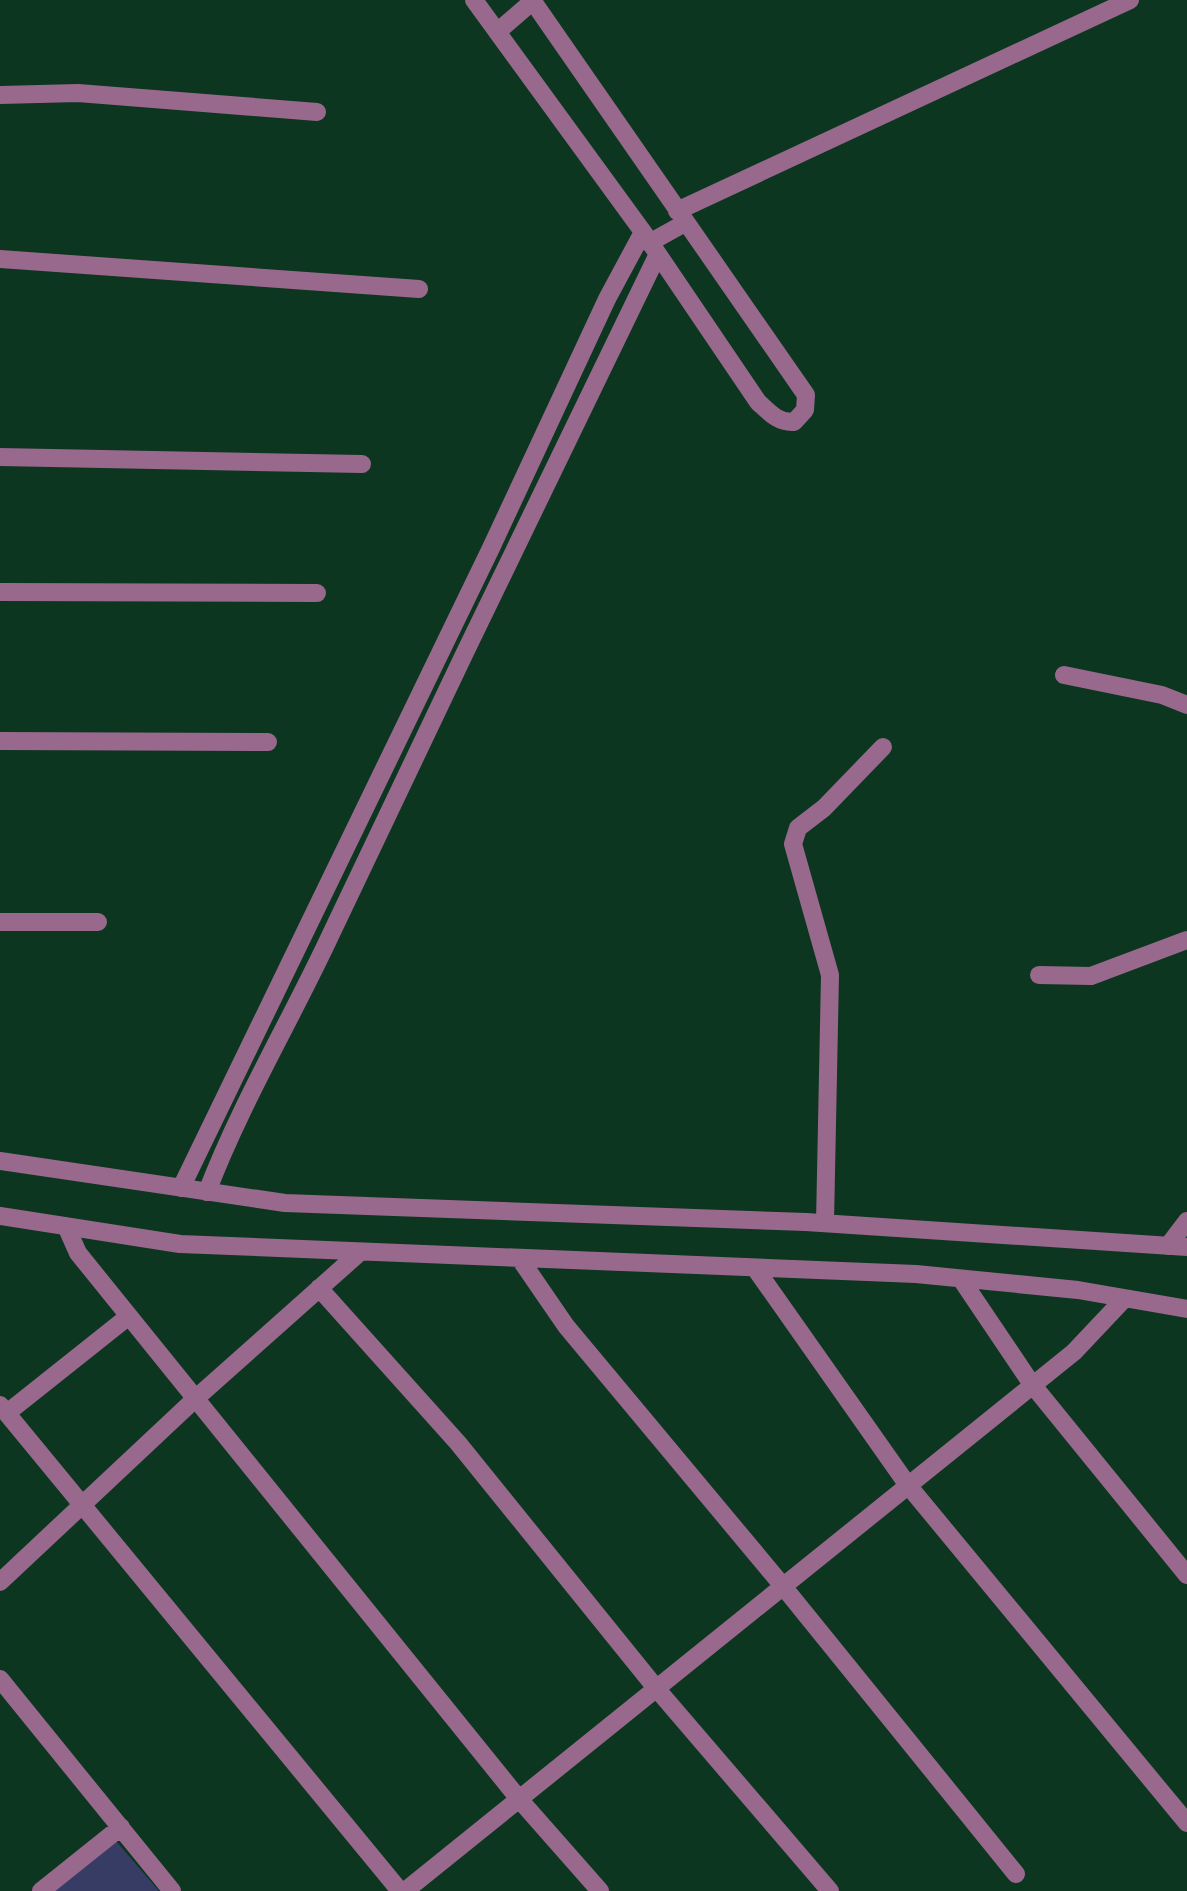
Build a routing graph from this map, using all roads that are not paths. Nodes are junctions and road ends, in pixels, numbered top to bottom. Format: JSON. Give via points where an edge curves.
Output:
{"nodes":[{"id":1,"x":474,"y":0,"type":"edge"},
{"id":2,"x":1130,"y":0,"type":"edge"},
{"id":3,"x":533,"y":1,"type":"edge"},
{"id":4,"x":497,"y":32,"type":"junction"},
{"id":5,"x":0,"y":95,"type":"edge"},
{"id":6,"x":317,"y":112,"type":"dead end"},
{"id":7,"x":681,"y":217,"type":"junction"},
{"id":8,"x":649,"y":244,"type":"junction"},
{"id":9,"x":0,"y":259,"type":"edge"},
{"id":10,"x":419,"y":289,"type":"dead end"},
{"id":11,"x":0,"y":457,"type":"edge"},
{"id":12,"x":362,"y":464,"type":"dead end"},
{"id":13,"x":0,"y":592,"type":"edge"},
{"id":14,"x":317,"y":593,"type":"dead end"},
{"id":15,"x":1064,"y":675,"type":"dead end"},
{"id":16,"x":1187,"y":705,"type":"edge"},
{"id":17,"x":0,"y":741,"type":"edge"},
{"id":18,"x":268,"y":743,"type":"dead end"},
{"id":19,"x":883,"y":747,"type":"dead end"},
{"id":20,"x":0,"y":922,"type":"edge"},
{"id":21,"x":98,"y":922,"type":"dead end"},
{"id":22,"x":1187,"y":940,"type":"edge"},
{"id":23,"x":1039,"y":975,"type":"dead end"},
{"id":24,"x":0,"y":1161,"type":"edge"},
{"id":25,"x":181,"y":1188,"type":"junction"},
{"id":26,"x":207,"y":1192,"type":"junction"},
{"id":27,"x":0,"y":1216,"type":"edge"},
{"id":28,"x":1187,"y":1222,"type":"edge"},
{"id":29,"x":825,"y":1223,"type":"junction"},
{"id":30,"x":66,"y":1226,"type":"junction"},
{"id":31,"x":1168,"y":1246,"type":"junction"},
{"id":32,"x":1187,"y":1247,"type":"edge"},
{"id":33,"x":359,"y":1253,"type":"junction"},
{"id":34,"x":520,"y":1259,"type":"junction"},
{"id":35,"x":755,"y":1268,"type":"junction"},
{"id":36,"x":961,"y":1279,"type":"junction"},
{"id":37,"x":319,"y":1288,"type":"junction"},
{"id":38,"x":1124,"y":1299,"type":"junction"},
{"id":39,"x":1187,"y":1309,"type":"edge"},
{"id":40,"x":129,"y":1316,"type":"junction"},
{"id":41,"x":1031,"y":1383,"type":"junction"},
{"id":42,"x":195,"y":1399,"type":"junction"},
{"id":43,"x":4,"y":1409,"type":"edge"},
{"id":44,"x":907,"y":1484,"type":"junction"},
{"id":45,"x":83,"y":1504,"type":"junction"},
{"id":46,"x":1187,"y":1575,"type":"edge"},
{"id":47,"x":0,"y":1582,"type":"edge"},
{"id":48,"x":782,"y":1585,"type":"junction"},
{"id":49,"x":0,"y":1679,"type":"edge"},
{"id":50,"x":656,"y":1688,"type":"junction"},
{"id":51,"x":519,"y":1798,"type":"junction"},
{"id":52,"x":1187,"y":1823,"type":"edge"},
{"id":53,"x":121,"y":1827,"type":"junction"},
{"id":54,"x":1016,"y":1874,"type":"dead end"},
{"id":55,"x":41,"y":1891,"type":"edge"},
{"id":56,"x":172,"y":1891,"type":"edge"},
{"id":57,"x":403,"y":1891,"type":"edge"},
{"id":58,"x":600,"y":1891,"type":"edge"},
{"id":59,"x":830,"y":1891,"type":"edge"}],
"edges":[{"from":1,"to":4,"type":"street"},
{"from":2,"to":7,"type":"street"},
{"from":3,"to":4,"type":"street"},
{"from":3,"to":7,"type":"street"},
{"from":4,"to":8,"type":"street"},
{"from":5,"to":6,"type":"street","via":[[78,93]]},
{"from":7,"to":8,"type":"street"},
{"from":7,"to":8,"type":"street","via":[[806,395],[805,410],[794,422],[774,416],[758,402]]},
{"from":8,"to":25,"type":"street","via":[[607,299]]},
{"from":8,"to":26,"type":"street","via":[[464,650],[288,1025],[222,1152]]},
{"from":9,"to":10,"type":"street"},
{"from":11,"to":12,"type":"street"},
{"from":13,"to":14,"type":"street"},
{"from":15,"to":16,"type":"street","via":[[1162,695]]},
{"from":17,"to":18,"type":"street"},
{"from":19,"to":29,"type":"street","via":[[799,828],[793,844],[830,975]]},
{"from":20,"to":21,"type":"street"},
{"from":22,"to":23,"type":"street","via":[[1091,976]]},
{"from":24,"to":25,"type":"street"},
{"from":25,"to":26,"type":"street"},
{"from":26,"to":29,"type":"street","via":[[285,1203]]},
{"from":27,"to":30,"type":"street"},
{"from":28,"to":31,"type":"street"},
{"from":29,"to":31,"type":"street"},
{"from":30,"to":33,"type":"street","via":[[180,1244]]},
{"from":30,"to":40,"type":"street","via":[[78,1253]]},
{"from":31,"to":32,"type":"street"},
{"from":33,"to":34,"type":"street"},
{"from":33,"to":37,"type":"street"},
{"from":34,"to":35,"type":"street"},
{"from":34,"to":48,"type":"street","via":[[566,1326]]},
{"from":35,"to":36,"type":"street"},
{"from":35,"to":44,"type":"street"},
{"from":36,"to":38,"type":"street"},
{"from":36,"to":41,"type":"street"},
{"from":37,"to":42,"type":"street"},
{"from":37,"to":50,"type":"street","via":[[458,1443]]},
{"from":38,"to":39,"type":"street"},
{"from":38,"to":41,"type":"street","via":[[1074,1352]]},
{"from":40,"to":42,"type":"street"},
{"from":40,"to":43,"type":"street"},
{"from":41,"to":44,"type":"street"},
{"from":41,"to":46,"type":"street"},
{"from":42,"to":45,"type":"street"},
{"from":42,"to":51,"type":"street"},
{"from":43,"to":45,"type":"street"},
{"from":44,"to":48,"type":"street"},
{"from":44,"to":52,"type":"street"},
{"from":45,"to":47,"type":"street"},
{"from":45,"to":57,"type":"street"},
{"from":48,"to":50,"type":"street"},
{"from":48,"to":54,"type":"street"},
{"from":49,"to":53,"type":"street"},
{"from":50,"to":51,"type":"street"},
{"from":50,"to":59,"type":"street"},
{"from":51,"to":57,"type":"street"},
{"from":51,"to":58,"type":"street"},
{"from":53,"to":55,"type":"street"},
{"from":53,"to":56,"type":"street"}]}
